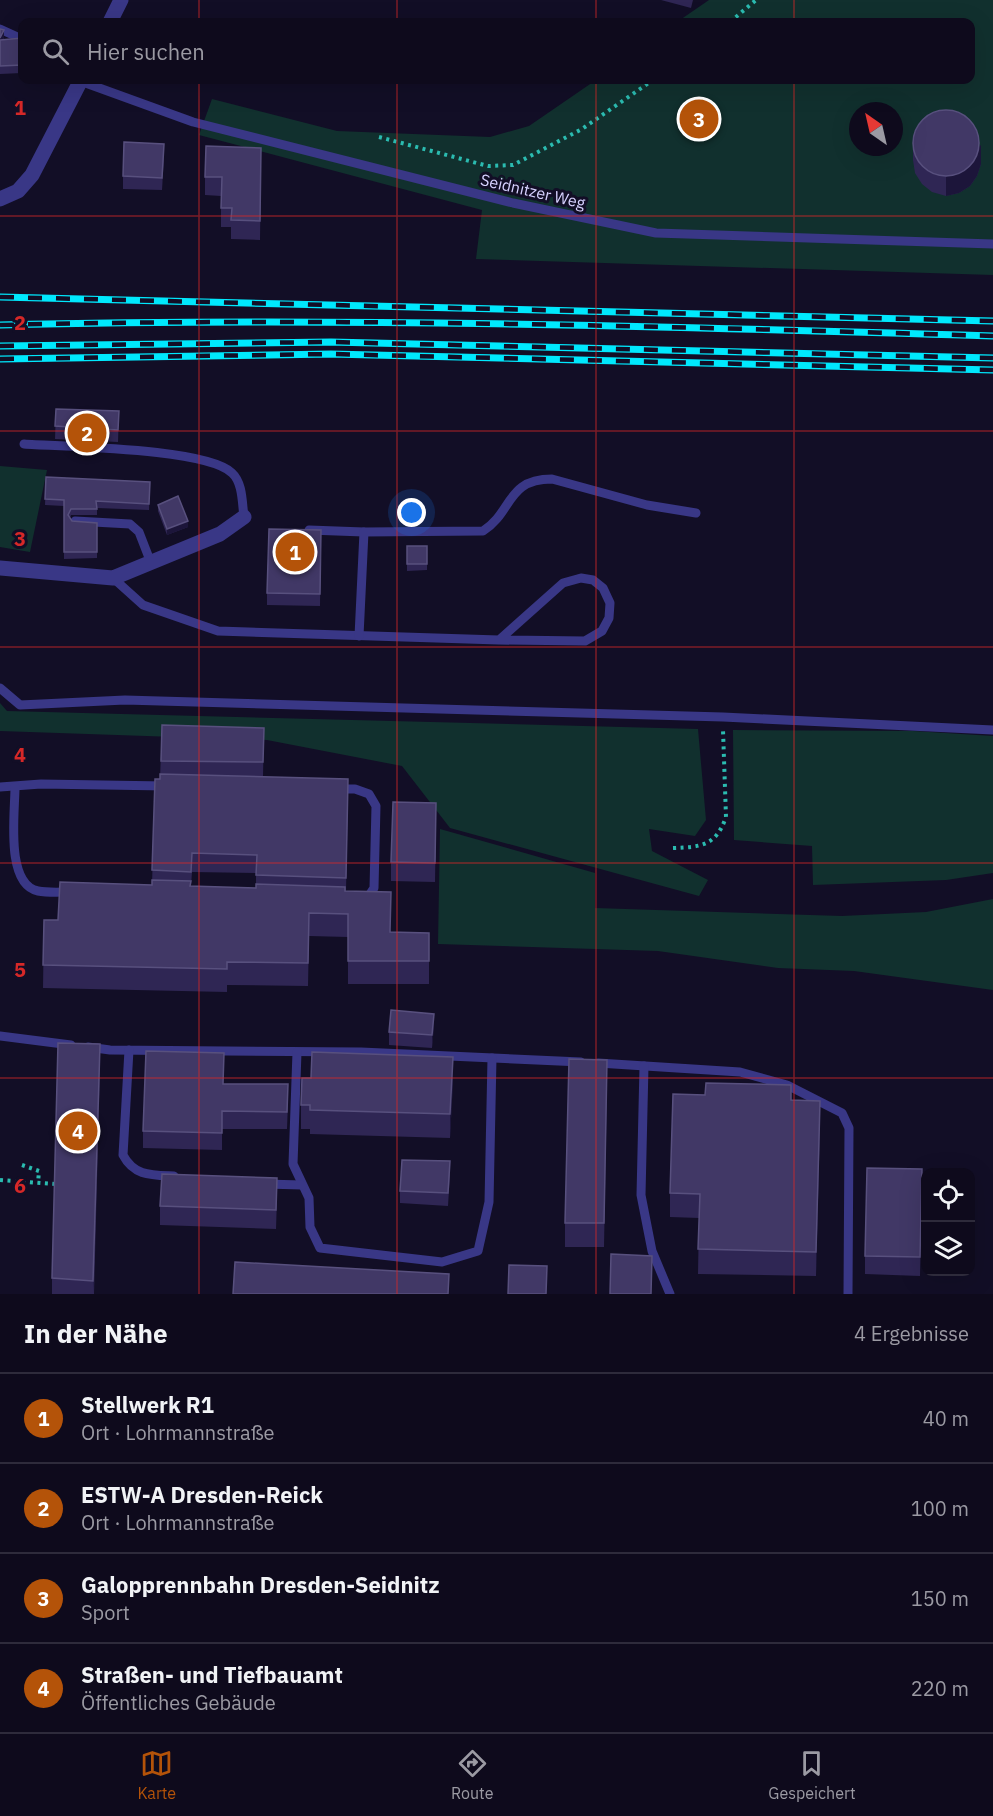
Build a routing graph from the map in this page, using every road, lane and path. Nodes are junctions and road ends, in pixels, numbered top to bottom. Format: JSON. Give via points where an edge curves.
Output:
{"nodes":[{"id":1,"x":122,"y":0,"type":"edge"},
{"id":2,"x":756,"y":0,"type":"edge"},
{"id":3,"x":112,"y":18,"type":"edge"},
{"id":4,"x":735,"y":18,"type":"edge"},
{"id":5,"x":0,"y":29,"type":"edge"},
{"id":6,"x":18,"y":37,"type":"edge"},
{"id":7,"x":79,"y":84,"type":"edge"},
{"id":8,"x":92,"y":84,"type":"edge"},
{"id":9,"x":647,"y":84,"type":"edge"},
{"id":10,"x":379,"y":136,"type":"dead end"},
{"id":11,"x":0,"y":200,"type":"edge"},
{"id":12,"x":993,"y":244,"type":"edge"},
{"id":13,"x":24,"y":444,"type":"dead end"},
{"id":14,"x":696,"y":513,"type":"dead end"},
{"id":15,"x":244,"y":517,"type":"joint"},
{"id":16,"x":75,"y":521,"type":"edge"},
{"id":17,"x":300,"y":530,"type":"edge"},
{"id":18,"x":364,"y":532,"type":"junction"},
{"id":19,"x":151,"y":563,"type":"junction"},
{"id":20,"x":0,"y":568,"type":"edge"},
{"id":21,"x":112,"y":578,"type":"junction"},
{"id":22,"x":359,"y":636,"type":"junction"},
{"id":23,"x":499,"y":640,"type":"junction"},
{"id":24,"x":0,"y":688,"type":"edge"},
{"id":25,"x":723,"y":717,"type":"junction"},
{"id":26,"x":993,"y":730,"type":"edge"},
{"id":27,"x":180,"y":786,"type":"edge"},
{"id":28,"x":0,"y":787,"type":"edge"},
{"id":29,"x":15,"y":788,"type":"junction"},
{"id":30,"x":332,"y":789,"type":"edge"},
{"id":31,"x":673,"y":848,"type":"dead end"},
{"id":32,"x":83,"y":892,"type":"edge"},
{"id":33,"x":356,"y":903,"type":"edge"},
{"id":34,"x":0,"y":1035,"type":"edge"},
{"id":35,"x":129,"y":1050,"type":"junction"},
{"id":36,"x":297,"y":1052,"type":"junction"},
{"id":37,"x":492,"y":1058,"type":"junction"},
{"id":38,"x":644,"y":1066,"type":"junction"},
{"id":39,"x":22,"y":1166,"type":"dead end"},
{"id":40,"x":188,"y":1177,"type":"edge"},
{"id":41,"x":0,"y":1180,"type":"edge"},
{"id":42,"x":38,"y":1183,"type":"junction"},
{"id":43,"x":258,"y":1183,"type":"edge"},
{"id":44,"x":56,"y":1184,"type":"edge"},
{"id":45,"x":302,"y":1185,"type":"junction"},
{"id":46,"x":670,"y":1294,"type":"edge"},
{"id":47,"x":848,"y":1294,"type":"edge"}],
"edges":[{"from":1,"to":3,"type":"street"},
{"from":2,"to":4,"type":"path"},
{"from":5,"to":6,"type":"lane"},
{"from":7,"to":11,"type":"street","via":[[32,175],[18,191]]},
{"from":8,"to":12,"type":"lane","name":"Seidnitzer Weg","via":[[193,122],[513,203],[656,233]]},
{"from":9,"to":10,"type":"path","via":[[582,129],[513,165],[488,166]]},
{"from":13,"to":15,"type":"lane","via":[[204,460],[232,473],[241,488]]},
{"from":14,"to":18,"type":"lane","via":[[540,479],[513,493],[494,522],[483,531]]},
{"from":15,"to":19,"type":"street","via":[[220,534]]},
{"from":16,"to":19,"type":"lane","via":[[130,524],[139,532]]},
{"from":17,"to":18,"type":"lane"},
{"from":18,"to":22,"type":"lane"},
{"from":19,"to":21,"type":"street"},
{"from":20,"to":21,"type":"street"},
{"from":21,"to":22,"type":"lane","via":[[143,605],[218,631]]},
{"from":22,"to":23,"type":"lane"},
{"from":23,"to":23,"type":"lane","via":[[585,641],[602,631],[609,618],[610,603],[603,588],[593,580],[581,578],[563,583]]},
{"from":24,"to":25,"type":"lane","via":[[20,705],[125,700]]},
{"from":25,"to":26,"type":"lane"},
{"from":25,"to":31,"type":"path","via":[[726,817],[712,840],[699,847]]},
{"from":27,"to":29,"type":"lane","via":[[41,784]]},
{"from":28,"to":29,"type":"lane"},
{"from":29,"to":32,"type":"lane","via":[[15,866],[21,880],[36,891]]},
{"from":30,"to":33,"type":"lane","via":[[355,789],[369,794],[376,807],[374,888],[368,899]]},
{"from":34,"to":35,"type":"lane"},
{"from":35,"to":36,"type":"lane"},
{"from":35,"to":40,"type":"lane","via":[[123,1155],[129,1167],[141,1174]]},
{"from":36,"to":37,"type":"lane"},
{"from":36,"to":45,"type":"lane","via":[[293,1164]]},
{"from":37,"to":38,"type":"lane"},
{"from":37,"to":45,"type":"lane","via":[[489,1202],[478,1251],[442,1262],[320,1248],[310,1227],[309,1198]]},
{"from":38,"to":46,"type":"lane","via":[[641,1195],[652,1251]]},
{"from":38,"to":47,"type":"lane","via":[[740,1072],[787,1085],[842,1113],[849,1128]]},
{"from":39,"to":42,"type":"path","via":[[39,1171]]},
{"from":41,"to":42,"type":"path"},
{"from":42,"to":44,"type":"path"},
{"from":43,"to":45,"type":"lane"}]}
